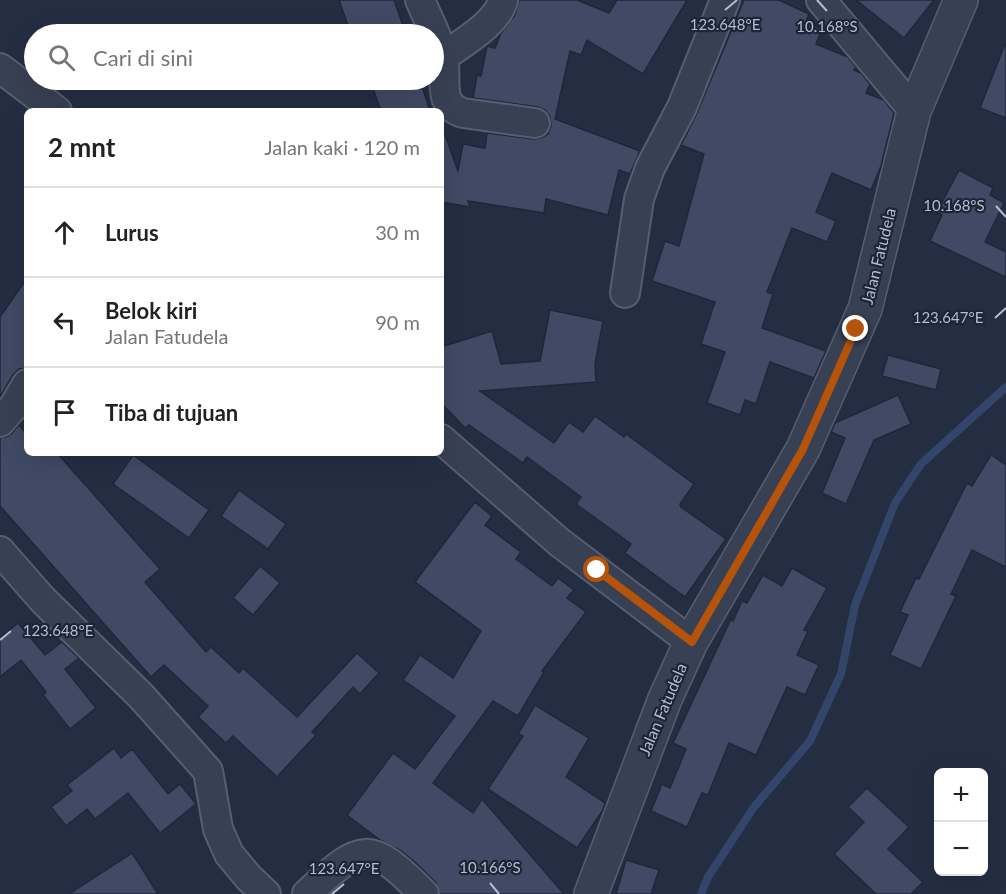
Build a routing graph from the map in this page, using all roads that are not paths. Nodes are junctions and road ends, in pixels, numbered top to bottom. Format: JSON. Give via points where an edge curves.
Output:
{"nodes":[{"id":1,"x":420,"y":0,"type":"edge"},
{"id":2,"x":503,"y":0,"type":"edge"},
{"id":3,"x":725,"y":0,"type":"edge"},
{"id":4,"x":821,"y":0,"type":"edge"},
{"id":5,"x":961,"y":0,"type":"edge"},
{"id":6,"x":430,"y":24,"type":"edge"},
{"id":7,"x":444,"y":56,"type":"edge"},
{"id":8,"x":0,"y":68,"type":"edge"},
{"id":9,"x":444,"y":74,"type":"edge"},
{"id":10,"x":24,"y":86,"type":"edge"},
{"id":11,"x":29,"y":90,"type":"edge"},
{"id":12,"x":53,"y":108,"type":"edge"},
{"id":13,"x":914,"y":111,"type":"junction"},
{"id":14,"x":535,"y":123,"type":"dead end"},
{"id":15,"x":625,"y":293,"type":"dead end"},
{"id":16,"x":24,"y":389,"type":"edge"},
{"id":17,"x":0,"y":422,"type":"edge"},
{"id":18,"x":444,"y":442,"type":"edge"},
{"id":19,"x":0,"y":551,"type":"edge"},
{"id":20,"x":692,"y":642,"type":"junction"},
{"id":21,"x":266,"y":894,"type":"edge"},
{"id":22,"x":307,"y":894,"type":"edge"},
{"id":23,"x":424,"y":894,"type":"edge"},
{"id":24,"x":591,"y":894,"type":"edge"}],
"edges":[{"from":1,"to":6,"type":"street"},
{"from":2,"to":7,"type":"street","via":[[483,28]]},
{"from":3,"to":15,"type":"street","via":[[639,199]]},
{"from":4,"to":13,"type":"street"},
{"from":5,"to":13,"type":"street","name":"Jalan Fatudela"},
{"from":8,"to":10,"type":"street"},
{"from":9,"to":14,"type":"street","via":[[445,92],[455,111]]},
{"from":11,"to":12,"type":"street"},
{"from":13,"to":20,"type":"street","name":"Jalan Fatudela","via":[[865,309],[803,449]]},
{"from":16,"to":17,"type":"street"},
{"from":18,"to":20,"type":"street","via":[[559,542]]},
{"from":19,"to":21,"type":"street","via":[[208,771],[219,829],[229,854]]},
{"from":20,"to":24,"type":"street","name":"Jalan Fatudela","via":[[665,699]]},
{"from":22,"to":23,"type":"street","via":[[348,858],[369,853],[399,869]]}]}
